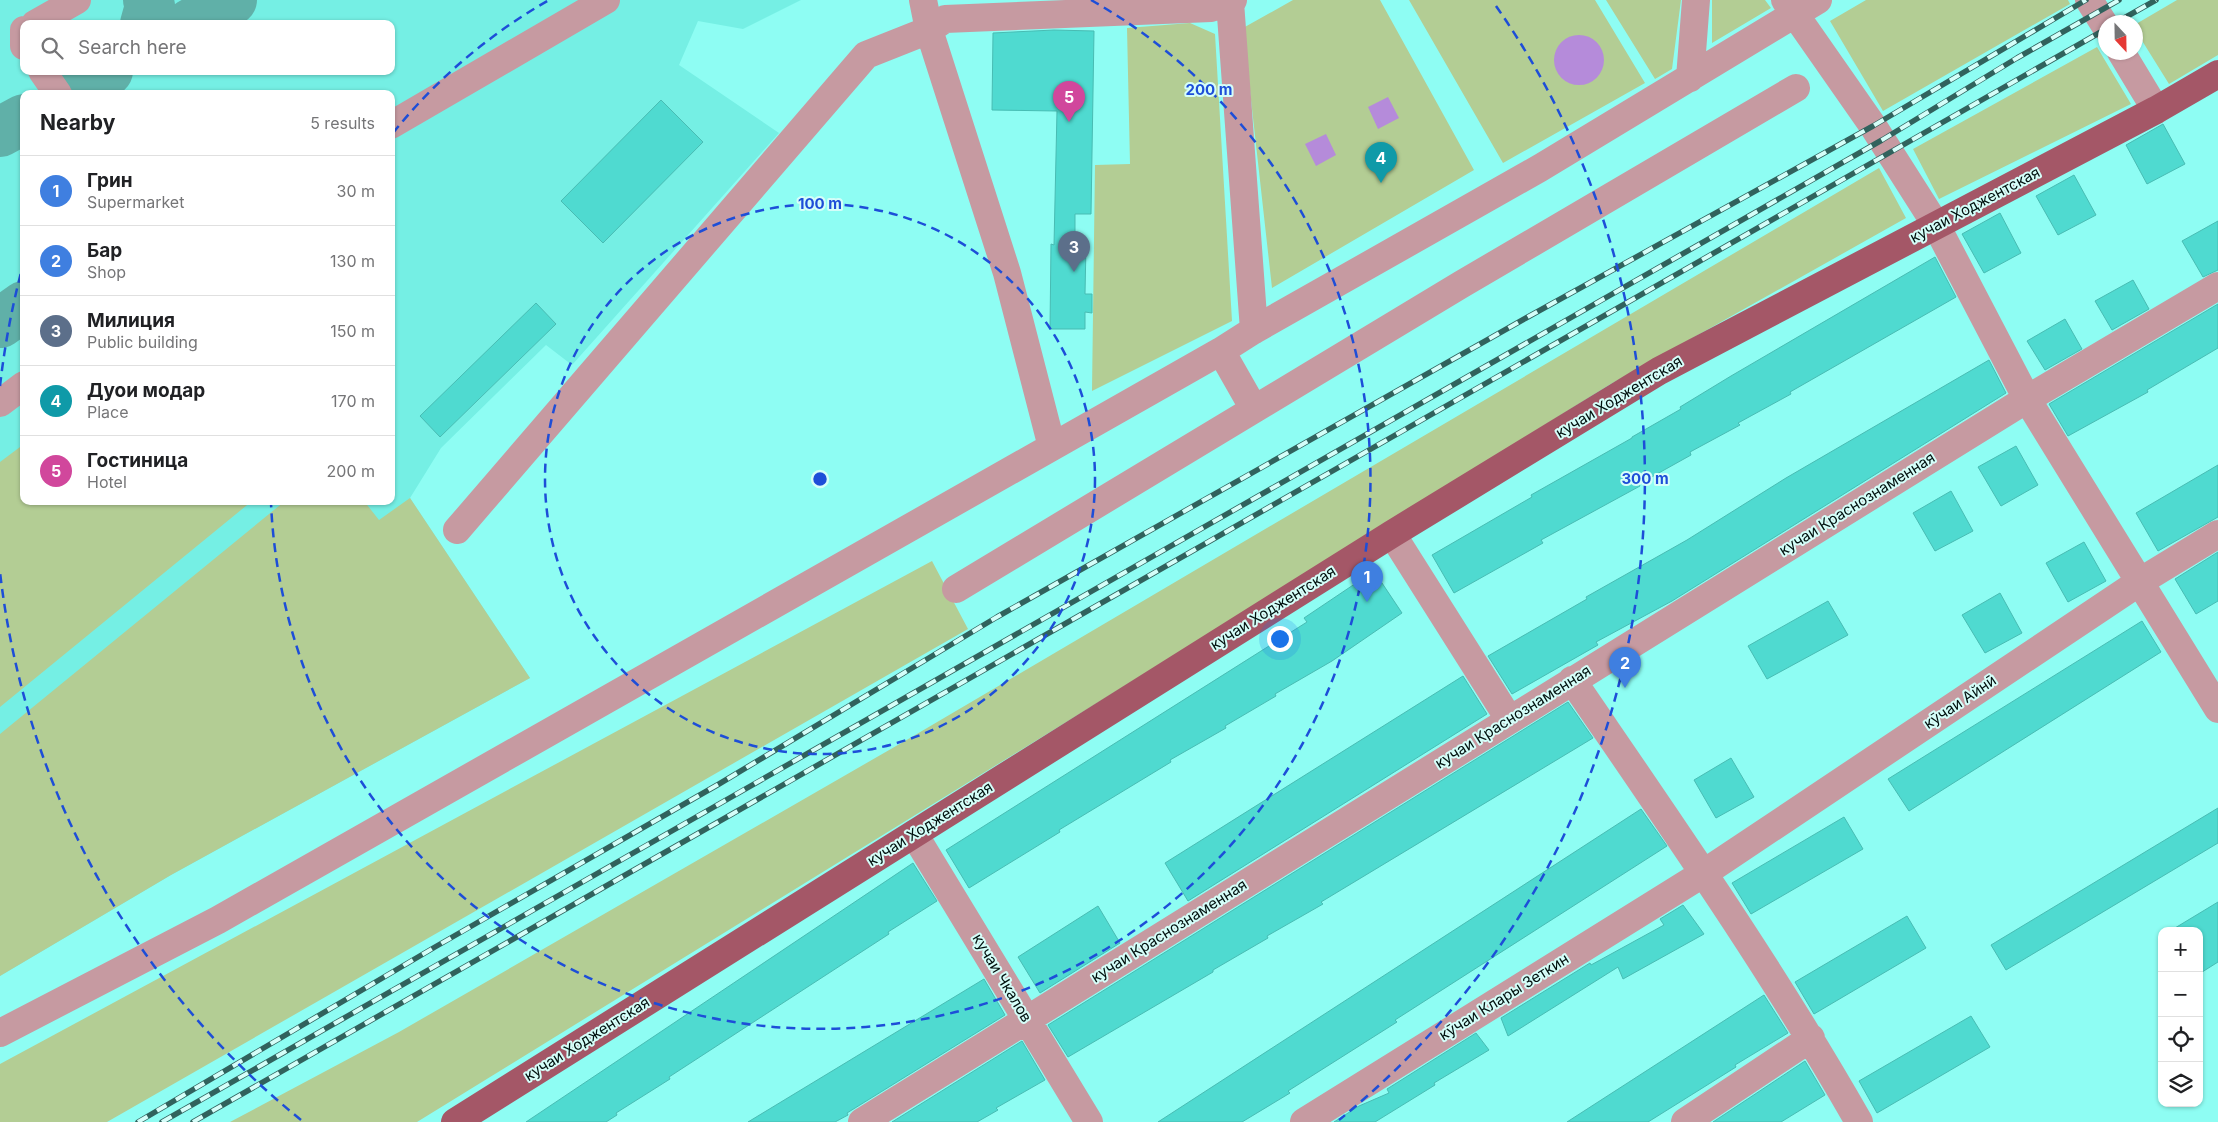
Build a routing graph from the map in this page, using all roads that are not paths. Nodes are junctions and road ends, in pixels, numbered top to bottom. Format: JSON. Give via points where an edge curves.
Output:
{"nodes":[{"id":1,"x":77,"y":0,"type":"edge"},
{"id":2,"x":923,"y":0,"type":"edge"},
{"id":3,"x":1696,"y":0,"type":"edge"},
{"id":4,"x":1818,"y":0,"type":"edge"},
{"id":5,"x":2089,"y":0,"type":"edge"},
{"id":6,"x":602,"y":1,"type":"edge"},
{"id":7,"x":1231,"y":1,"type":"edge"},
{"id":8,"x":1789,"y":7,"type":"edge"},
{"id":9,"x":40,"y":14,"type":"edge"},
{"id":10,"x":2098,"y":15,"type":"edge"},
{"id":11,"x":929,"y":30,"type":"junction"},
{"id":12,"x":2126,"y":60,"type":"edge"},
{"id":13,"x":2218,"y":74,"type":"edge"},
{"id":14,"x":45,"y":75,"type":"edge"},
{"id":15,"x":1690,"y":78,"type":"junction"},
{"id":16,"x":1796,"y":88,"type":"dead end"},
{"id":17,"x":55,"y":90,"type":"edge"},
{"id":18,"x":2156,"y":110,"type":"junction"},
{"id":19,"x":395,"y":123,"type":"edge"},
{"id":20,"x":1936,"y":226,"type":"junction"},
{"id":21,"x":2218,"y":286,"type":"edge"},
{"id":22,"x":1254,"y":330,"type":"junction"},
{"id":23,"x":1221,"y":351,"type":"junction"},
{"id":24,"x":20,"y":388,"type":"edge"},
{"id":25,"x":2027,"y":399,"type":"junction"},
{"id":26,"x":0,"y":403,"type":"edge"},
{"id":27,"x":1254,"y":409,"type":"junction"},
{"id":28,"x":1052,"y":447,"type":"junction"},
{"id":29,"x":457,"y":530,"type":"dead end"},
{"id":30,"x":1392,"y":534,"type":"junction"},
{"id":31,"x":2218,"y":534,"type":"edge"},
{"id":32,"x":2141,"y":581,"type":"junction"},
{"id":33,"x":956,"y":589,"type":"dead end"},
{"id":34,"x":1572,"y":680,"type":"junction"},
{"id":35,"x":2218,"y":708,"type":"edge"},
{"id":36,"x":1509,"y":719,"type":"junction"},
{"id":37,"x":914,"y":834,"type":"junction"},
{"id":38,"x":1704,"y":873,"type":"junction"},
{"id":39,"x":1028,"y":1020,"type":"junction"},
{"id":40,"x":0,"y":1033,"type":"edge"},
{"id":41,"x":1811,"y":1038,"type":"junction"},
{"id":42,"x":455,"y":1122,"type":"edge"},
{"id":43,"x":862,"y":1122,"type":"edge"},
{"id":44,"x":1089,"y":1122,"type":"edge"},
{"id":45,"x":1304,"y":1122,"type":"edge"},
{"id":46,"x":1685,"y":1122,"type":"edge"},
{"id":47,"x":1859,"y":1122,"type":"edge"}],
"edges":[{"from":1,"to":9,"type":"street"},
{"from":2,"to":11,"type":"street"},
{"from":3,"to":15,"type":"street"},
{"from":4,"to":8,"type":"street"},
{"from":5,"to":10,"type":"street"},
{"from":6,"to":19,"type":"street"},
{"from":7,"to":11,"type":"street","via":[[1211,8],[945,19]]},
{"from":7,"to":22,"type":"street"},
{"from":8,"to":15,"type":"street"},
{"from":8,"to":20,"type":"street","via":[[1873,126]]},
{"from":11,"to":28,"type":"street","via":[[1007,273]]},
{"from":11,"to":29,"type":"street","via":[[866,55]]},
{"from":12,"to":18,"type":"street"},
{"from":13,"to":18,"type":"main road","name":"кучаи Ходжентская"},
{"from":14,"to":17,"type":"street"},
{"from":15,"to":22,"type":"street","via":[[1540,168]]},
{"from":16,"to":27,"type":"street"},
{"from":18,"to":20,"type":"main road","name":"кучаи Ходжентская"},
{"from":20,"to":25,"type":"street"},
{"from":20,"to":30,"type":"main road","name":"кучаи Ходжентская","via":[[1659,371]]},
{"from":21,"to":25,"type":"street","name":"кучаи Краснознаменная"},
{"from":22,"to":23,"type":"street"},
{"from":23,"to":27,"type":"street"},
{"from":23,"to":28,"type":"street"},
{"from":24,"to":26,"type":"street"},
{"from":25,"to":32,"type":"street"},
{"from":25,"to":34,"type":"street","name":"кучаи Краснознаменная"},
{"from":27,"to":33,"type":"street"},
{"from":28,"to":40,"type":"street","via":[[218,920]]},
{"from":30,"to":36,"type":"street"},
{"from":30,"to":37,"type":"main road","name":"кучаи Ходжентская"},
{"from":31,"to":32,"type":"street","name":"кӯчаи Айнӣ"},
{"from":32,"to":35,"type":"street"},
{"from":32,"to":38,"type":"street","name":"кӯчаи Айнӣ"},
{"from":34,"to":36,"type":"street","name":"кучаи Краснознаменная"},
{"from":34,"to":38,"type":"street"},
{"from":36,"to":39,"type":"street","name":"кучаи Краснознаменная"},
{"from":37,"to":39,"type":"street","name":"кучаи Чкалов"},
{"from":37,"to":42,"type":"main road","name":"кучаи Ходжентская"},
{"from":38,"to":41,"type":"street"},
{"from":38,"to":45,"type":"street","name":"кӯчаи Клары Зеткин"},
{"from":39,"to":43,"type":"street","name":"кучаи Краснознаменная"},
{"from":39,"to":44,"type":"street","name":"кучаи Чкалов"},
{"from":41,"to":46,"type":"street"},
{"from":41,"to":47,"type":"street"}]}
